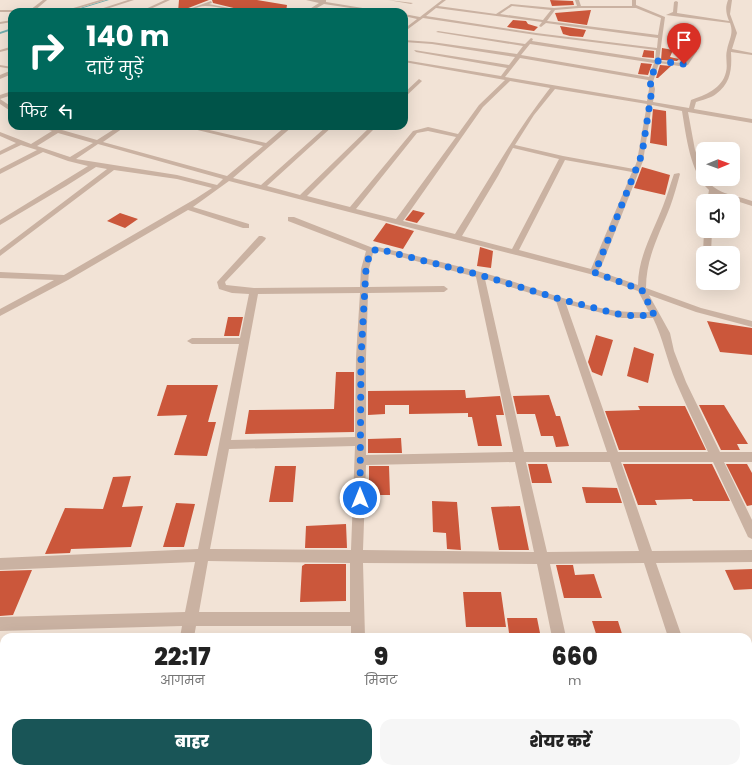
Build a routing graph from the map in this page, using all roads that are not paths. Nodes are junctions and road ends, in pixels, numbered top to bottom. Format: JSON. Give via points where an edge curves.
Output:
{"nodes":[{"id":1,"x":45,"y":0,"type":"edge"},
{"id":2,"x":104,"y":0,"type":"edge"},
{"id":3,"x":132,"y":0,"type":"edge"},
{"id":4,"x":214,"y":0,"type":"edge"},
{"id":5,"x":308,"y":0,"type":"edge"},
{"id":6,"x":390,"y":0,"type":"edge"},
{"id":7,"x":444,"y":0,"type":"edge"},
{"id":8,"x":525,"y":0,"type":"edge"},
{"id":9,"x":577,"y":0,"type":"edge"},
{"id":10,"x":634,"y":0,"type":"edge"},
{"id":11,"x":730,"y":0,"type":"edge"},
{"id":12,"x":170,"y":1,"type":"edge"},
{"id":13,"x":325,"y":1,"type":"edge"},
{"id":14,"x":676,"y":2,"type":"dead end"},
{"id":15,"x":410,"y":3,"type":"edge"},
{"id":16,"x":206,"y":5,"type":"junction"},
{"id":17,"x":520,"y":6,"type":"junction"},
{"id":18,"x":435,"y":7,"type":"junction"},
{"id":19,"x":579,"y":7,"type":"junction"},
{"id":20,"x":637,"y":7,"type":"junction"},
{"id":21,"x":34,"y":8,"type":"edge"},
{"id":22,"x":76,"y":8,"type":"edge"},
{"id":23,"x":106,"y":8,"type":"edge"},
{"id":24,"x":152,"y":8,"type":"edge"},
{"id":25,"x":157,"y":8,"type":"edge"},
{"id":26,"x":196,"y":8,"type":"edge"},
{"id":27,"x":224,"y":8,"type":"edge"},
{"id":28,"x":314,"y":8,"type":"edge"},
{"id":29,"x":356,"y":8,"type":"edge"},
{"id":30,"x":554,"y":9,"type":"junction"},
{"id":31,"x":674,"y":14,"type":"junction"},
{"id":32,"x":408,"y":15,"type":"edge"},
{"id":33,"x":497,"y":15,"type":"junction"},
{"id":34,"x":662,"y":16,"type":"junction"},
{"id":35,"x":422,"y":17,"type":"junction"},
{"id":36,"x":544,"y":22,"type":"junction"},
{"id":37,"x":730,"y":22,"type":"junction"},
{"id":38,"x":408,"y":28,"type":"edge"},
{"id":39,"x":438,"y":32,"type":"dead end"},
{"id":40,"x":536,"y":34,"type":"junction"},
{"id":41,"x":661,"y":37,"type":"junction"},
{"id":42,"x":408,"y":41,"type":"edge"},
{"id":43,"x":527,"y":44,"type":"junction"},
{"id":44,"x":565,"y":48,"type":"junction"},
{"id":45,"x":657,"y":49,"type":"junction"},
{"id":46,"x":728,"y":50,"type":"junction"},
{"id":47,"x":416,"y":51,"type":"dead end"},
{"id":48,"x":695,"y":51,"type":"dead end"},
{"id":49,"x":752,"y":54,"type":"edge"},
{"id":50,"x":518,"y":56,"type":"junction"},
{"id":51,"x":562,"y":59,"type":"junction"},
{"id":52,"x":657,"y":61,"type":"junction"},
{"id":53,"x":408,"y":62,"type":"edge"},
{"id":54,"x":684,"y":64,"type":"junction"},
{"id":55,"x":510,"y":67,"type":"junction"},
{"id":56,"x":684,"y":71,"type":"dead end"},
{"id":57,"x":502,"y":78,"type":"junction"},
{"id":58,"x":509,"y":79,"type":"junction"},
{"id":59,"x":651,"y":79,"type":"junction"},
{"id":60,"x":419,"y":81,"type":"dead end"},
{"id":61,"x":553,"y":87,"type":"junction"},
{"id":62,"x":408,"y":92,"type":"edge"},
{"id":63,"x":650,"y":104,"type":"junction"},
{"id":64,"x":688,"y":110,"type":"junction"},
{"id":65,"x":752,"y":121,"type":"edge"},
{"id":66,"x":54,"y":130,"type":"edge"},
{"id":67,"x":117,"y":130,"type":"edge"},
{"id":68,"x":202,"y":130,"type":"edge"},
{"id":69,"x":285,"y":130,"type":"edge"},
{"id":70,"x":326,"y":130,"type":"edge"},
{"id":71,"x":370,"y":130,"type":"edge"},
{"id":72,"x":57,"y":131,"type":"junction"},
{"id":73,"x":0,"y":134,"type":"edge"},
{"id":74,"x":460,"y":136,"type":"junction"},
{"id":75,"x":98,"y":142,"type":"junction"},
{"id":76,"x":21,"y":143,"type":"junction"},
{"id":77,"x":268,"y":145,"type":"junction"},
{"id":78,"x":511,"y":146,"type":"junction"},
{"id":79,"x":31,"y":147,"type":"junction"},
{"id":80,"x":43,"y":150,"type":"junction"},
{"id":81,"x":0,"y":153,"type":"edge"},
{"id":82,"x":563,"y":158,"type":"junction"},
{"id":83,"x":70,"y":160,"type":"junction"},
{"id":84,"x":696,"y":161,"type":"edge"},
{"id":85,"x":93,"y":166,"type":"junction"},
{"id":86,"x":111,"y":169,"type":"junction"},
{"id":87,"x":636,"y":171,"type":"junction"},
{"id":88,"x":0,"y":172,"type":"edge"},
{"id":89,"x":677,"y":174,"type":"dead end"},
{"id":90,"x":228,"y":178,"type":"junction"},
{"id":91,"x":708,"y":186,"type":"edge"},
{"id":92,"x":218,"y":187,"type":"junction"},
{"id":93,"x":262,"y":187,"type":"junction"},
{"id":94,"x":712,"y":191,"type":"junction"},
{"id":95,"x":712,"y":194,"type":"edge"},
{"id":96,"x":303,"y":196,"type":"junction"},
{"id":97,"x":752,"y":204,"type":"edge"},
{"id":98,"x":187,"y":207,"type":"junction"},
{"id":99,"x":352,"y":209,"type":"junction"},
{"id":100,"x":291,"y":219,"type":"dead end"},
{"id":101,"x":0,"y":222,"type":"edge"},
{"id":102,"x":398,"y":222,"type":"junction"},
{"id":103,"x":246,"y":226,"type":"dead end"},
{"id":104,"x":458,"y":236,"type":"junction"},
{"id":105,"x":262,"y":238,"type":"dead end"},
{"id":106,"x":371,"y":250,"type":"junction"},
{"id":107,"x":514,"y":252,"type":"junction"},
{"id":108,"x":0,"y":254,"type":"edge"},
{"id":109,"x":593,"y":272,"type":"junction"},
{"id":110,"x":0,"y":275,"type":"edge"},
{"id":111,"x":480,"y":275,"type":"junction"},
{"id":112,"x":65,"y":278,"type":"junction"},
{"id":113,"x":444,"y":289,"type":"dead end"},
{"id":114,"x":364,"y":290,"type":"junction"},
{"id":115,"x":642,"y":290,"type":"junction"},
{"id":116,"x":254,"y":291,"type":"junction"},
{"id":117,"x":560,"y":299,"type":"junction"},
{"id":118,"x":0,"y":313,"type":"edge"},
{"id":119,"x":654,"y":315,"type":"junction"},
{"id":120,"x":752,"y":324,"type":"edge"},
{"id":121,"x":244,"y":341,"type":"junction"},
{"id":122,"x":192,"y":342,"type":"dead end"},
{"id":123,"x":360,"y":441,"type":"junction"},
{"id":124,"x":224,"y":445,"type":"junction"},
{"id":125,"x":519,"y":457,"type":"junction"},
{"id":126,"x":613,"y":457,"type":"junction"},
{"id":127,"x":715,"y":457,"type":"junction"},
{"id":128,"x":752,"y":457,"type":"edge"},
{"id":129,"x":360,"y":460,"type":"junction"},
{"id":130,"x":752,"y":533,"type":"edge"},
{"id":131,"x":203,"y":555,"type":"junction"},
{"id":132,"x":358,"y":556,"type":"junction"},
{"id":133,"x":752,"y":556,"type":"edge"},
{"id":134,"x":541,"y":558,"type":"junction"},
{"id":135,"x":648,"y":558,"type":"junction"},
{"id":136,"x":0,"y":564,"type":"edge"},
{"id":137,"x":190,"y":619,"type":"junction"},
{"id":138,"x":357,"y":619,"type":"junction"},
{"id":139,"x":0,"y":624,"type":"edge"},
{"id":140,"x":188,"y":633,"type":"edge"},
{"id":141,"x":358,"y":633,"type":"edge"},
{"id":142,"x":558,"y":633,"type":"edge"},
{"id":143,"x":674,"y":633,"type":"edge"}],
"edges":[{"from":1,"to":21,"type":"street"},
{"from":2,"to":22,"type":"street"},
{"from":3,"to":23,"type":"street"},
{"from":4,"to":16,"type":"street"},
{"from":5,"to":13,"type":"street"},
{"from":6,"to":15,"type":"street"},
{"from":7,"to":18,"type":"street"},
{"from":8,"to":17,"type":"street"},
{"from":9,"to":19,"type":"street"},
{"from":10,"to":20,"type":"street","via":[[633,4]]},
{"from":11,"to":37,"type":"street","via":[[727,9]]},
{"from":12,"to":24,"type":"street"},
{"from":12,"to":25,"type":"street"},
{"from":13,"to":28,"type":"street"},
{"from":13,"to":29,"type":"street"},
{"from":14,"to":31,"type":"street"},
{"from":16,"to":26,"type":"street"},
{"from":16,"to":27,"type":"street"},
{"from":17,"to":30,"type":"street"},
{"from":17,"to":33,"type":"street","via":[[510,5]]},
{"from":18,"to":33,"type":"street"},
{"from":18,"to":35,"type":"street"},
{"from":19,"to":20,"type":"street"},
{"from":19,"to":30,"type":"street"},
{"from":20,"to":34,"type":"street"},
{"from":30,"to":36,"type":"street"},
{"from":31,"to":34,"type":"street"},
{"from":31,"to":37,"type":"street"},
{"from":32,"to":35,"type":"street"},
{"from":33,"to":36,"type":"street"},
{"from":34,"to":41,"type":"street","via":[[664,19]]},
{"from":35,"to":38,"type":"street"},
{"from":35,"to":40,"type":"street"},
{"from":36,"to":40,"type":"street"},
{"from":36,"to":41,"type":"street"},
{"from":37,"to":46,"type":"street","via":[[735,33]]},
{"from":39,"to":43,"type":"street"},
{"from":40,"to":43,"type":"street"},
{"from":40,"to":45,"type":"street"},
{"from":41,"to":45,"type":"street"},
{"from":42,"to":50,"type":"street"},
{"from":43,"to":44,"type":"street"},
{"from":43,"to":50,"type":"street"},
{"from":44,"to":51,"type":"street"},
{"from":44,"to":52,"type":"street"},
{"from":45,"to":52,"type":"street"},
{"from":46,"to":49,"type":"street"},
{"from":46,"to":64,"type":"street","via":[[730,69],[725,80],[714,93],[694,101]]},
{"from":47,"to":55,"type":"street"},
{"from":48,"to":54,"type":"street"},
{"from":50,"to":51,"type":"street"},
{"from":50,"to":55,"type":"street"},
{"from":51,"to":59,"type":"street"},
{"from":52,"to":54,"type":"street"},
{"from":52,"to":59,"type":"street"},
{"from":53,"to":57,"type":"street"},
{"from":54,"to":56,"type":"street","via":[[687,68]]},
{"from":55,"to":57,"type":"street"},
{"from":57,"to":58,"type":"street"},
{"from":58,"to":61,"type":"street"},
{"from":58,"to":74,"type":"street","via":[[481,106]]},
{"from":59,"to":63,"type":"street"},
{"from":60,"to":62,"type":"street"},
{"from":61,"to":63,"type":"street"},
{"from":61,"to":78,"type":"street"},
{"from":63,"to":64,"type":"street"},
{"from":63,"to":87,"type":"street","via":[[642,154]]},
{"from":64,"to":65,"type":"street"},
{"from":64,"to":84,"type":"street","via":[[692,150]]},
{"from":66,"to":72,"type":"street"},
{"from":67,"to":75,"type":"street"},
{"from":68,"to":77,"type":"street"},
{"from":69,"to":77,"type":"street"},
{"from":70,"to":93,"type":"street"},
{"from":71,"to":96,"type":"street"},
{"from":72,"to":75,"type":"street"},
{"from":72,"to":79,"type":"street"},
{"from":73,"to":76,"type":"street"},
{"from":74,"to":99,"type":"street","via":[[428,129],[415,132]]},
{"from":74,"to":102,"type":"street"},
{"from":75,"to":83,"type":"street"},
{"from":75,"to":90,"type":"street"},
{"from":76,"to":79,"type":"street"},
{"from":76,"to":81,"type":"street"},
{"from":77,"to":90,"type":"street"},
{"from":78,"to":82,"type":"street"},
{"from":78,"to":104,"type":"street"},
{"from":79,"to":80,"type":"street"},
{"from":80,"to":83,"type":"street"},
{"from":80,"to":88,"type":"street"},
{"from":82,"to":87,"type":"street"},
{"from":82,"to":107,"type":"street"},
{"from":83,"to":85,"type":"street"},
{"from":85,"to":86,"type":"street"},
{"from":85,"to":101,"type":"street"},
{"from":86,"to":92,"type":"street","via":[[162,175]]},
{"from":86,"to":108,"type":"street"},
{"from":87,"to":109,"type":"street","via":[[604,253]]},
{"from":89,"to":115,"type":"street","via":[[645,259]]},
{"from":90,"to":92,"type":"street"},
{"from":90,"to":93,"type":"street"},
{"from":91,"to":94,"type":"street"},
{"from":92,"to":98,"type":"street"},
{"from":93,"to":96,"type":"street"},
{"from":94,"to":95,"type":"street"},
{"from":94,"to":97,"type":"street"},
{"from":96,"to":99,"type":"street"},
{"from":98,"to":103,"type":"street"},
{"from":98,"to":112,"type":"street"},
{"from":99,"to":102,"type":"street"},
{"from":100,"to":106,"type":"street"},
{"from":102,"to":104,"type":"street"},
{"from":104,"to":107,"type":"street"},
{"from":105,"to":116,"type":"street","via":[[220,285],[226,290]]},
{"from":106,"to":111,"type":"street","via":[[378,249]]},
{"from":106,"to":114,"type":"street","via":[[367,255]]},
{"from":107,"to":109,"type":"street"},
{"from":109,"to":115,"type":"street"},
{"from":110,"to":112,"type":"street"},
{"from":111,"to":117,"type":"street"},
{"from":111,"to":125,"type":"street"},
{"from":112,"to":118,"type":"street"},
{"from":113,"to":114,"type":"street"},
{"from":114,"to":116,"type":"street"},
{"from":114,"to":123,"type":"street"},
{"from":115,"to":119,"type":"street"},
{"from":115,"to":120,"type":"street","via":[[699,310]]},
{"from":116,"to":121,"type":"street"},
{"from":117,"to":119,"type":"street","via":[[618,314]]},
{"from":117,"to":126,"type":"street"},
{"from":119,"to":127,"type":"street","via":[[665,333],[673,364]]},
{"from":121,"to":122,"type":"street"},
{"from":121,"to":124,"type":"street"},
{"from":123,"to":124,"type":"street"},
{"from":123,"to":129,"type":"street"},
{"from":124,"to":131,"type":"street"},
{"from":125,"to":126,"type":"street"},
{"from":125,"to":129,"type":"street"},
{"from":125,"to":134,"type":"street"},
{"from":126,"to":127,"type":"street"},
{"from":126,"to":135,"type":"street"},
{"from":127,"to":128,"type":"street"},
{"from":127,"to":130,"type":"street"},
{"from":129,"to":132,"type":"street"},
{"from":131,"to":132,"type":"street"},
{"from":131,"to":136,"type":"street"},
{"from":131,"to":137,"type":"street"},
{"from":132,"to":134,"type":"street"},
{"from":132,"to":138,"type":"street"},
{"from":133,"to":135,"type":"street"},
{"from":134,"to":135,"type":"street"},
{"from":134,"to":142,"type":"street"},
{"from":135,"to":143,"type":"street"},
{"from":137,"to":138,"type":"street"},
{"from":137,"to":139,"type":"street"},
{"from":137,"to":140,"type":"street"},
{"from":138,"to":141,"type":"street"}]}
